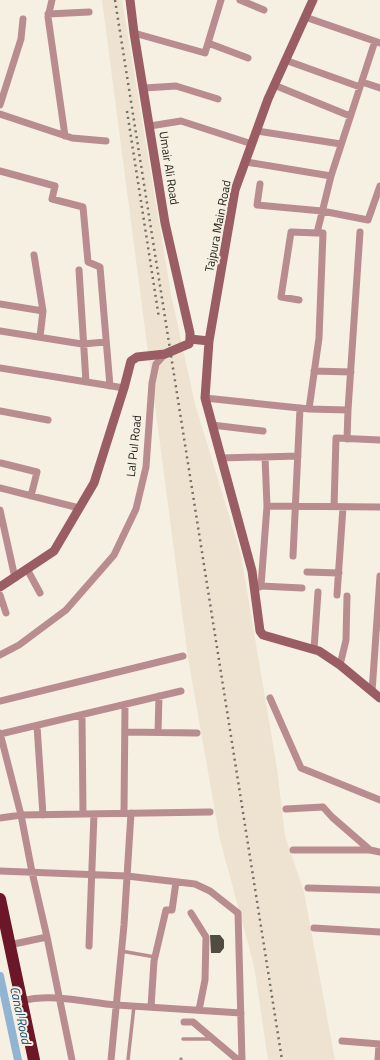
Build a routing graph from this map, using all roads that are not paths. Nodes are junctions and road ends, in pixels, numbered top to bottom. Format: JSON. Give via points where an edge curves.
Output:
{"nodes":[{"id":1,"x":52,"y":0,"type":"edge"},
{"id":2,"x":130,"y":0,"type":"edge"},
{"id":3,"x":221,"y":0,"type":"edge"},
{"id":4,"x":240,"y":0,"type":"edge"},
{"id":5,"x":313,"y":0,"type":"edge"},
{"id":6,"x":264,"y":10,"type":"dead end"},
{"id":7,"x":88,"y":12,"type":"dead end"},
{"id":8,"x":48,"y":14,"type":"junction"},
{"id":9,"x":305,"y":16,"type":"junction"},
{"id":10,"x":23,"y":19,"type":"dead end"},
{"id":11,"x":134,"y":33,"type":"junction"},
{"id":12,"x":377,"y":42,"type":"edge"},
{"id":13,"x":208,"y":43,"type":"junction"},
{"id":14,"x":248,"y":58,"type":"dead end"},
{"id":15,"x":285,"y":60,"type":"junction"},
{"id":16,"x":361,"y":84,"type":"junction"},
{"id":17,"x":274,"y":85,"type":"junction"},
{"id":18,"x":144,"y":88,"type":"junction"},
{"id":19,"x":380,"y":88,"type":"edge"},
{"id":20,"x":218,"y":99,"type":"dead end"},
{"id":21,"x":0,"y":105,"type":"edge"},
{"id":22,"x":0,"y":114,"type":"edge"},
{"id":23,"x":350,"y":116,"type":"junction"},
{"id":24,"x":150,"y":126,"type":"junction"},
{"id":25,"x":257,"y":131,"type":"junction"},
{"id":26,"x":65,"y":136,"type":"junction"},
{"id":27,"x":106,"y":141,"type":"dead end"},
{"id":28,"x":252,"y":144,"type":"junction"},
{"id":29,"x":341,"y":144,"type":"junction"},
{"id":30,"x":246,"y":162,"type":"junction"},
{"id":31,"x":0,"y":172,"type":"edge"},
{"id":32,"x":331,"y":176,"type":"junction"},
{"id":33,"x":260,"y":184,"type":"dead end"},
{"id":34,"x":380,"y":186,"type":"edge"},
{"id":35,"x":322,"y":211,"type":"junction"},
{"id":36,"x":360,"y":232,"type":"dead end"},
{"id":37,"x":317,"y":233,"type":"junction"},
{"id":38,"x":34,"y":255,"type":"dead end"},
{"id":39,"x":79,"y":270,"type":"dead end"},
{"id":40,"x":299,"y":300,"type":"dead end"},
{"id":41,"x":0,"y":304,"type":"edge"},
{"id":42,"x":43,"y":311,"type":"junction"},
{"id":43,"x":0,"y":331,"type":"edge"},
{"id":44,"x":40,"y":337,"type":"junction"},
{"id":45,"x":190,"y":339,"type":"junction"},
{"id":46,"x":209,"y":341,"type":"junction"},
{"id":47,"x":106,"y":342,"type":"junction"},
{"id":48,"x":83,"y":344,"type":"junction"},
{"id":49,"x":165,"y":354,"type":"junction"},
{"id":50,"x":0,"y":368,"type":"edge"},
{"id":51,"x":314,"y":371,"type":"junction"},
{"id":52,"x":351,"y":372,"type":"junction"},
{"id":53,"x":86,"y":382,"type":"junction"},
{"id":54,"x":110,"y":386,"type":"junction"},
{"id":55,"x":124,"y":388,"type":"junction"},
{"id":56,"x":205,"y":398,"type":"junction"},
{"id":57,"x":300,"y":408,"type":"junction"},
{"id":58,"x":309,"y":409,"type":"junction"},
{"id":59,"x":348,"y":410,"type":"junction"},
{"id":60,"x":0,"y":411,"type":"edge"},
{"id":61,"x":48,"y":420,"type":"dead end"},
{"id":62,"x":212,"y":425,"type":"junction"},
{"id":63,"x":264,"y":431,"type":"dead end"},
{"id":64,"x":347,"y":439,"type":"junction"},
{"id":65,"x":380,"y":440,"type":"edge"},
{"id":66,"x":298,"y":456,"type":"junction"},
{"id":67,"x":265,"y":457,"type":"junction"},
{"id":68,"x":221,"y":458,"type":"junction"},
{"id":69,"x":1,"y":463,"type":"dead end"},
{"id":70,"x":0,"y":488,"type":"edge"},
{"id":71,"x":31,"y":496,"type":"junction"},
{"id":72,"x":268,"y":506,"type":"junction"},
{"id":73,"x":296,"y":506,"type":"junction"},
{"id":74,"x":334,"y":507,"type":"junction"},
{"id":75,"x":343,"y":507,"type":"junction"},
{"id":76,"x":380,"y":507,"type":"edge"},
{"id":77,"x":79,"y":508,"type":"junction"},
{"id":78,"x":0,"y":510,"type":"edge"},
{"id":79,"x":293,"y":556,"type":"dead end"},
{"id":80,"x":27,"y":569,"type":"junction"},
{"id":81,"x":307,"y":572,"type":"dead end"},
{"id":82,"x":339,"y":573,"type":"junction"},
{"id":83,"x":380,"y":577,"type":"edge"},
{"id":84,"x":16,"y":578,"type":"junction"},
{"id":85,"x":0,"y":587,"type":"edge"},
{"id":86,"x":258,"y":588,"type":"junction"},
{"id":87,"x":302,"y":588,"type":"dead end"},
{"id":88,"x":318,"y":592,"type":"dead end"},
{"id":89,"x":40,"y":593,"type":"dead end"},
{"id":90,"x":0,"y":595,"type":"edge"},
{"id":91,"x":337,"y":595,"type":"dead end"},
{"id":92,"x":347,"y":596,"type":"dead end"},
{"id":93,"x":379,"y":608,"type":"edge"},
{"id":94,"x":6,"y":613,"type":"dead end"},
{"id":95,"x":378,"y":644,"type":"edge"},
{"id":96,"x":314,"y":649,"type":"junction"},
{"id":97,"x":0,"y":655,"type":"edge"},
{"id":98,"x":183,"y":656,"type":"dead end"},
{"id":99,"x":340,"y":665,"type":"junction"},
{"id":100,"x":181,"y":691,"type":"dead end"},
{"id":101,"x":372,"y":692,"type":"junction"},
{"id":102,"x":159,"y":696,"type":"junction"},
{"id":103,"x":270,"y":698,"type":"dead end"},
{"id":104,"x":380,"y":698,"type":"edge"},
{"id":105,"x":0,"y":702,"type":"edge"},
{"id":106,"x":125,"y":704,"type":"junction"},
{"id":107,"x":82,"y":715,"type":"junction"},
{"id":108,"x":37,"y":726,"type":"junction"},
{"id":109,"x":125,"y":732,"type":"junction"},
{"id":110,"x":158,"y":732,"type":"junction"},
{"id":111,"x":197,"y":733,"type":"dead end"},
{"id":112,"x":0,"y":734,"type":"edge"},
{"id":113,"x":380,"y":800,"type":"edge"},
{"id":114,"x":286,"y":809,"type":"dead end"},
{"id":115,"x":210,"y":812,"type":"dead end"},
{"id":116,"x":128,"y":813,"type":"junction"},
{"id":117,"x":82,"y":814,"type":"junction"},
{"id":118,"x":94,"y":814,"type":"junction"},
{"id":119,"x":20,"y":815,"type":"junction"},
{"id":120,"x":43,"y":815,"type":"junction"},
{"id":121,"x":0,"y":818,"type":"edge"},
{"id":122,"x":293,"y":850,"type":"dead end"},
{"id":123,"x":370,"y":850,"type":"junction"},
{"id":124,"x":380,"y":852,"type":"edge"},
{"id":125,"x":0,"y":871,"type":"edge"},
{"id":126,"x":32,"y":872,"type":"junction"},
{"id":127,"x":92,"y":875,"type":"junction"},
{"id":128,"x":127,"y":876,"type":"junction"},
{"id":129,"x":176,"y":882,"type":"junction"},
{"id":130,"x":308,"y":888,"type":"dead end"},
{"id":131,"x":380,"y":890,"type":"edge"},
{"id":132,"x":0,"y":898,"type":"edge"},
{"id":133,"x":191,"y":913,"type":"dead end"},
{"id":134,"x":314,"y":928,"type":"dead end"},
{"id":135,"x":380,"y":932,"type":"edge"},
{"id":136,"x":47,"y":937,"type":"junction"},
{"id":137,"x":9,"y":944,"type":"junction"},
{"id":138,"x":89,"y":946,"type":"dead end"},
{"id":139,"x":121,"y":951,"type":"junction"},
{"id":140,"x":155,"y":956,"type":"junction"},
{"id":141,"x":60,"y":999,"type":"junction"},
{"id":142,"x":21,"y":1001,"type":"junction"},
{"id":143,"x":116,"y":1005,"type":"junction"},
{"id":144,"x":134,"y":1006,"type":"junction"},
{"id":145,"x":151,"y":1007,"type":"junction"},
{"id":146,"x":199,"y":1010,"type":"junction"},
{"id":147,"x":241,"y":1013,"type":"junction"},
{"id":148,"x":184,"y":1022,"type":"dead end"},
{"id":149,"x":183,"y":1040,"type":"dead end"},
{"id":150,"x":212,"y":1040,"type":"junction"},
{"id":151,"x":342,"y":1041,"type":"dead end"},
{"id":152,"x":379,"y":1044,"type":"edge"},
{"id":153,"x":34,"y":1060,"type":"edge"},
{"id":154,"x":72,"y":1060,"type":"edge"},
{"id":155,"x":111,"y":1060,"type":"edge"},
{"id":156,"x":128,"y":1060,"type":"edge"},
{"id":157,"x":238,"y":1060,"type":"edge"},
{"id":158,"x":242,"y":1060,"type":"edge"},
{"id":159,"x":378,"y":1060,"type":"edge"}],
"edges":[{"from":1,"to":8,"type":"street"},
{"from":2,"to":11,"type":"street","name":"Umair Ali Road"},
{"from":3,"to":13,"type":"street"},
{"from":4,"to":6,"type":"street"},
{"from":5,"to":9,"type":"street","name":"Tajpura Main Road"},
{"from":7,"to":8,"type":"street"},
{"from":8,"to":26,"type":"street"},
{"from":9,"to":12,"type":"street"},
{"from":9,"to":15,"type":"street","name":"Tajpura Main Road"},
{"from":10,"to":21,"type":"street","via":[[21,39]]},
{"from":11,"to":13,"type":"street","via":[[205,54]]},
{"from":11,"to":18,"type":"street","name":"Umair Ali Road"},
{"from":12,"to":16,"type":"street"},
{"from":13,"to":14,"type":"street"},
{"from":15,"to":16,"type":"street"},
{"from":15,"to":17,"type":"street","name":"Tajpura Main Road"},
{"from":16,"to":19,"type":"street"},
{"from":16,"to":23,"type":"street"},
{"from":17,"to":23,"type":"street"},
{"from":17,"to":25,"type":"street","name":"Tajpura Main Road"},
{"from":18,"to":20,"type":"street","via":[[176,86]]},
{"from":18,"to":24,"type":"street","name":"Umair Ali Road"},
{"from":22,"to":26,"type":"street"},
{"from":23,"to":29,"type":"street"},
{"from":24,"to":28,"type":"street","via":[[181,121]]},
{"from":24,"to":45,"type":"street","name":"Umair Ali Road","via":[[165,223]]},
{"from":25,"to":28,"type":"street","name":"Tajpura Main Road"},
{"from":25,"to":29,"type":"street"},
{"from":26,"to":27,"type":"street"},
{"from":28,"to":30,"type":"street","name":"Tajpura Main Road"},
{"from":29,"to":32,"type":"street"},
{"from":30,"to":32,"type":"street"},
{"from":30,"to":46,"type":"street","name":"Tajpura Main Road","via":[[235,190]]},
{"from":31,"to":47,"type":"street","via":[[55,186],[52,199],[83,207],[88,262],[100,267]]},
{"from":32,"to":35,"type":"street"},
{"from":33,"to":35,"type":"street","via":[[257,205]]},
{"from":34,"to":35,"type":"street","via":[[368,220]]},
{"from":35,"to":37,"type":"street"},
{"from":36,"to":52,"type":"street"},
{"from":37,"to":40,"type":"street","via":[[291,232],[281,297]]},
{"from":37,"to":51,"type":"street","via":[[323,233],[319,338]]},
{"from":38,"to":42,"type":"street"},
{"from":39,"to":48,"type":"street"},
{"from":41,"to":42,"type":"street"},
{"from":42,"to":44,"type":"street"},
{"from":43,"to":44,"type":"street"},
{"from":44,"to":48,"type":"street"},
{"from":45,"to":46,"type":"street"},
{"from":45,"to":49,"type":"street","via":[[189,344]]},
{"from":46,"to":56,"type":"street","name":"Tajpura Main Road"},
{"from":47,"to":48,"type":"street"},
{"from":47,"to":54,"type":"street"},
{"from":48,"to":53,"type":"street"},
{"from":49,"to":55,"type":"street","via":[[137,357],[131,361]]},
{"from":49,"to":97,"type":"street","name":"Lal Pul Road","via":[[156,364],[152,383],[146,467],[136,509],[114,555],[66,610],[19,645]]},
{"from":50,"to":53,"type":"street"},
{"from":51,"to":52,"type":"street"},
{"from":51,"to":58,"type":"street"},
{"from":52,"to":59,"type":"street"},
{"from":53,"to":54,"type":"street"},
{"from":54,"to":55,"type":"street"},
{"from":55,"to":77,"type":"street","via":[[94,483]]},
{"from":56,"to":57,"type":"street"},
{"from":56,"to":62,"type":"street","name":"Tajpura Main Road"},
{"from":57,"to":58,"type":"street"},
{"from":57,"to":66,"type":"street"},
{"from":58,"to":59,"type":"street"},
{"from":59,"to":64,"type":"street"},
{"from":60,"to":61,"type":"street"},
{"from":62,"to":63,"type":"street"},
{"from":62,"to":68,"type":"street","name":"Tajpura Main Road"},
{"from":64,"to":65,"type":"street"},
{"from":64,"to":74,"type":"street","via":[[336,438]]},
{"from":66,"to":67,"type":"street"},
{"from":66,"to":73,"type":"street"},
{"from":67,"to":68,"type":"street"},
{"from":67,"to":72,"type":"street"},
{"from":68,"to":86,"type":"street","name":"Tajpura Main Road"},
{"from":69,"to":71,"type":"street","via":[[37,472]]},
{"from":70,"to":71,"type":"street"},
{"from":71,"to":77,"type":"street"},
{"from":72,"to":73,"type":"street"},
{"from":72,"to":86,"type":"street"},
{"from":73,"to":74,"type":"street"},
{"from":73,"to":79,"type":"street"},
{"from":74,"to":75,"type":"street"},
{"from":75,"to":76,"type":"street"},
{"from":75,"to":82,"type":"street"},
{"from":77,"to":80,"type":"street","via":[[54,551]]},
{"from":78,"to":84,"type":"street"},
{"from":80,"to":84,"type":"street"},
{"from":80,"to":89,"type":"street"},
{"from":81,"to":82,"type":"street"},
{"from":82,"to":91,"type":"street"},
{"from":83,"to":93,"type":"street"},
{"from":84,"to":85,"type":"street"},
{"from":86,"to":87,"type":"street"},
{"from":86,"to":96,"type":"street","name":"Tajpura Main Road","via":[[260,632]]},
{"from":88,"to":96,"type":"street"},
{"from":90,"to":94,"type":"street"},
{"from":92,"to":99,"type":"street","via":[[346,640]]},
{"from":93,"to":95,"type":"street"},
{"from":95,"to":101,"type":"street"},
{"from":96,"to":99,"type":"street"},
{"from":98,"to":105,"type":"street"},
{"from":99,"to":101,"type":"street"},
{"from":100,"to":102,"type":"street"},
{"from":101,"to":104,"type":"street"},
{"from":102,"to":106,"type":"street"},
{"from":102,"to":110,"type":"street"},
{"from":103,"to":113,"type":"street","via":[[301,768]]},
{"from":106,"to":107,"type":"street"},
{"from":106,"to":109,"type":"street"},
{"from":107,"to":108,"type":"street"},
{"from":107,"to":117,"type":"street"},
{"from":108,"to":112,"type":"street"},
{"from":108,"to":120,"type":"street"},
{"from":109,"to":110,"type":"street"},
{"from":109,"to":116,"type":"street"},
{"from":110,"to":111,"type":"street"},
{"from":112,"to":119,"type":"street"},
{"from":114,"to":123,"type":"street","via":[[323,807]]},
{"from":115,"to":116,"type":"street"},
{"from":116,"to":118,"type":"street"},
{"from":116,"to":128,"type":"street"},
{"from":117,"to":118,"type":"street"},
{"from":117,"to":120,"type":"street"},
{"from":118,"to":127,"type":"street"},
{"from":119,"to":120,"type":"street"},
{"from":119,"to":121,"type":"street"},
{"from":119,"to":126,"type":"street"},
{"from":122,"to":123,"type":"street"},
{"from":123,"to":124,"type":"street"},
{"from":125,"to":126,"type":"street"},
{"from":126,"to":127,"type":"street"},
{"from":126,"to":136,"type":"street"},
{"from":127,"to":128,"type":"street"},
{"from":127,"to":138,"type":"street"},
{"from":128,"to":129,"type":"street"},
{"from":128,"to":139,"type":"street"},
{"from":129,"to":140,"type":"street","via":[[172,910],[166,910]]},
{"from":129,"to":147,"type":"street","via":[[197,885],[210,891],[238,913]]},
{"from":130,"to":131,"type":"street"},
{"from":132,"to":137,"type":"highway"},
{"from":133,"to":146,"type":"street","via":[[206,937],[205,980]]},
{"from":134,"to":135,"type":"street"},
{"from":136,"to":137,"type":"street"},
{"from":136,"to":141,"type":"street"},
{"from":137,"to":142,"type":"highway"},
{"from":139,"to":140,"type":"lane"},
{"from":139,"to":143,"type":"street"},
{"from":140,"to":145,"type":"street"},
{"from":141,"to":142,"type":"street","via":[[34,997]]},
{"from":141,"to":143,"type":"street"},
{"from":141,"to":154,"type":"street"},
{"from":142,"to":153,"type":"highway"},
{"from":143,"to":144,"type":"street"},
{"from":143,"to":155,"type":"street"},
{"from":144,"to":145,"type":"street"},
{"from":144,"to":156,"type":"lane"},
{"from":145,"to":146,"type":"street"},
{"from":146,"to":147,"type":"street"},
{"from":147,"to":158,"type":"street"},
{"from":148,"to":150,"type":"street","via":[[193,1022]]},
{"from":149,"to":150,"type":"lane"},
{"from":150,"to":157,"type":"street"},
{"from":151,"to":152,"type":"street"},
{"from":152,"to":159,"type":"street"}]}
